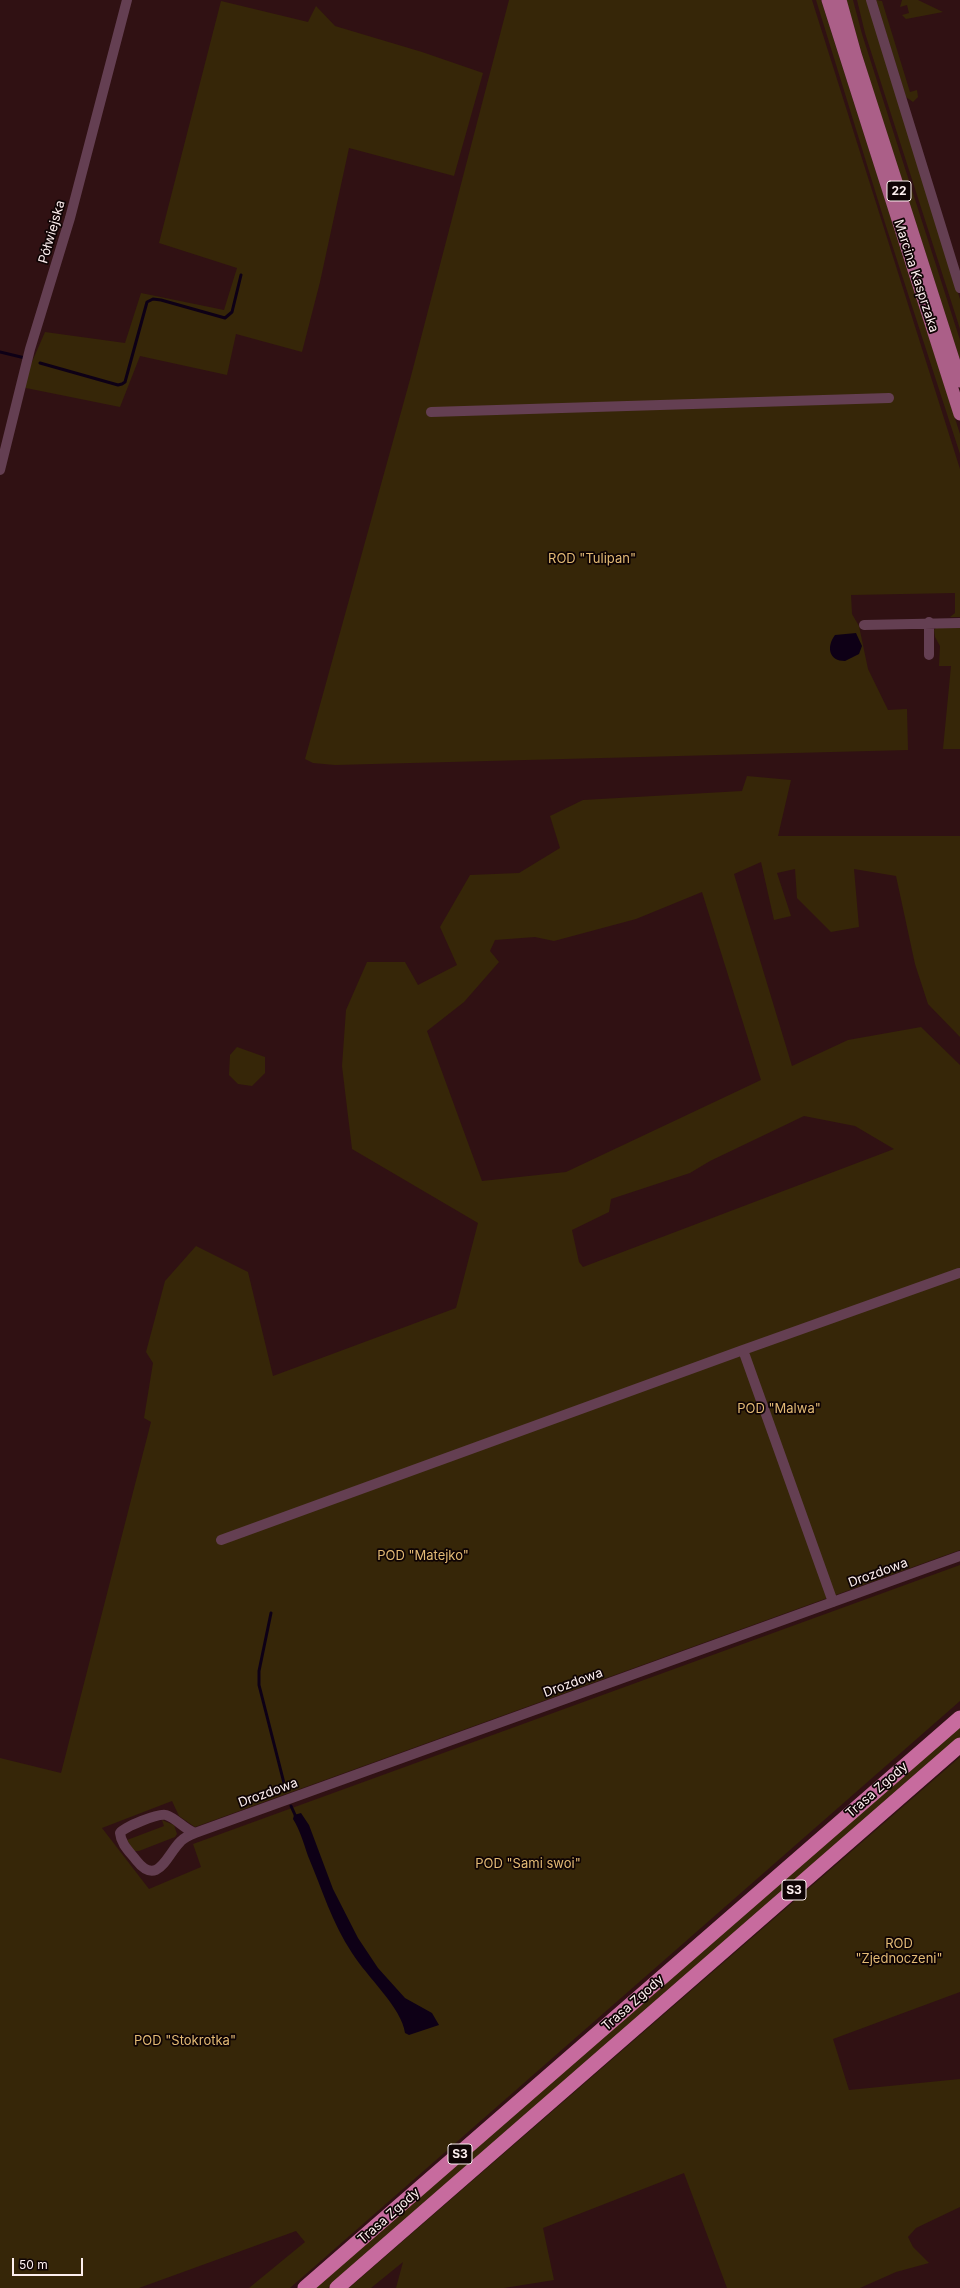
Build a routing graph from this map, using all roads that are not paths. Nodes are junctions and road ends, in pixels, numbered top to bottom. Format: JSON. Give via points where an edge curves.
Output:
{"nodes":[{"id":1,"x":127,"y":0,"type":"edge"},
{"id":2,"x":828,"y":0,"type":"edge"},
{"id":3,"x":840,"y":0,"type":"edge"},
{"id":4,"x":871,"y":0,"type":"edge"},
{"id":5,"x":960,"y":288,"type":"edge"},
{"id":6,"x":960,"y":381,"type":"edge"},
{"id":7,"x":889,"y":398,"type":"dead end"},
{"id":8,"x":431,"y":412,"type":"dead end"},
{"id":9,"x":960,"y":414,"type":"edge"},
{"id":10,"x":0,"y":470,"type":"edge"},
{"id":11,"x":929,"y":622,"type":"junction"},
{"id":12,"x":960,"y":623,"type":"edge"},
{"id":13,"x":864,"y":625,"type":"dead end"},
{"id":14,"x":929,"y":655,"type":"dead end"},
{"id":15,"x":959,"y":1273,"type":"dead end"},
{"id":16,"x":742,"y":1350,"type":"junction"},
{"id":17,"x":221,"y":1540,"type":"dead end"},
{"id":18,"x":960,"y":1556,"type":"edge"},
{"id":19,"x":833,"y":1602,"type":"junction"},
{"id":20,"x":957,"y":1720,"type":"edge"},
{"id":21,"x":960,"y":1745,"type":"edge"},
{"id":22,"x":195,"y":1833,"type":"junction"},
{"id":23,"x":305,"y":2288,"type":"edge"},
{"id":24,"x":337,"y":2288,"type":"edge"}],
"edges":[{"from":1,"to":10,"type":"street","name":"Półwiejska","via":[[70,218],[30,349]]},
{"from":2,"to":9,"type":"main road","name":"Marcina Kasprzaka","number":"22"},
{"from":3,"to":6,"type":"main road","name":"Marcina Kasprzaka","number":"22","via":[[857,61]]},
{"from":4,"to":5,"type":"street"},
{"from":7,"to":8,"type":"street"},
{"from":11,"to":12,"type":"street"},
{"from":11,"to":13,"type":"street"},
{"from":11,"to":14,"type":"street"},
{"from":15,"to":16,"type":"street"},
{"from":16,"to":17,"type":"street"},
{"from":16,"to":19,"type":"street"},
{"from":18,"to":19,"type":"street","name":"Drozdowa"},
{"from":19,"to":22,"type":"street","name":"Drozdowa"},
{"from":20,"to":23,"type":"highway","name":"Trasa Zgody","number":"S3"},
{"from":21,"to":24,"type":"highway","name":"Trasa Zgody","number":"S3"},
{"from":22,"to":22,"type":"street","name":"Drozdowa","via":[[172,1818],[160,1815],[124,1828],[120,1833],[124,1845],[139,1864],[151,1870],[164,1865],[180,1842]]}]}
